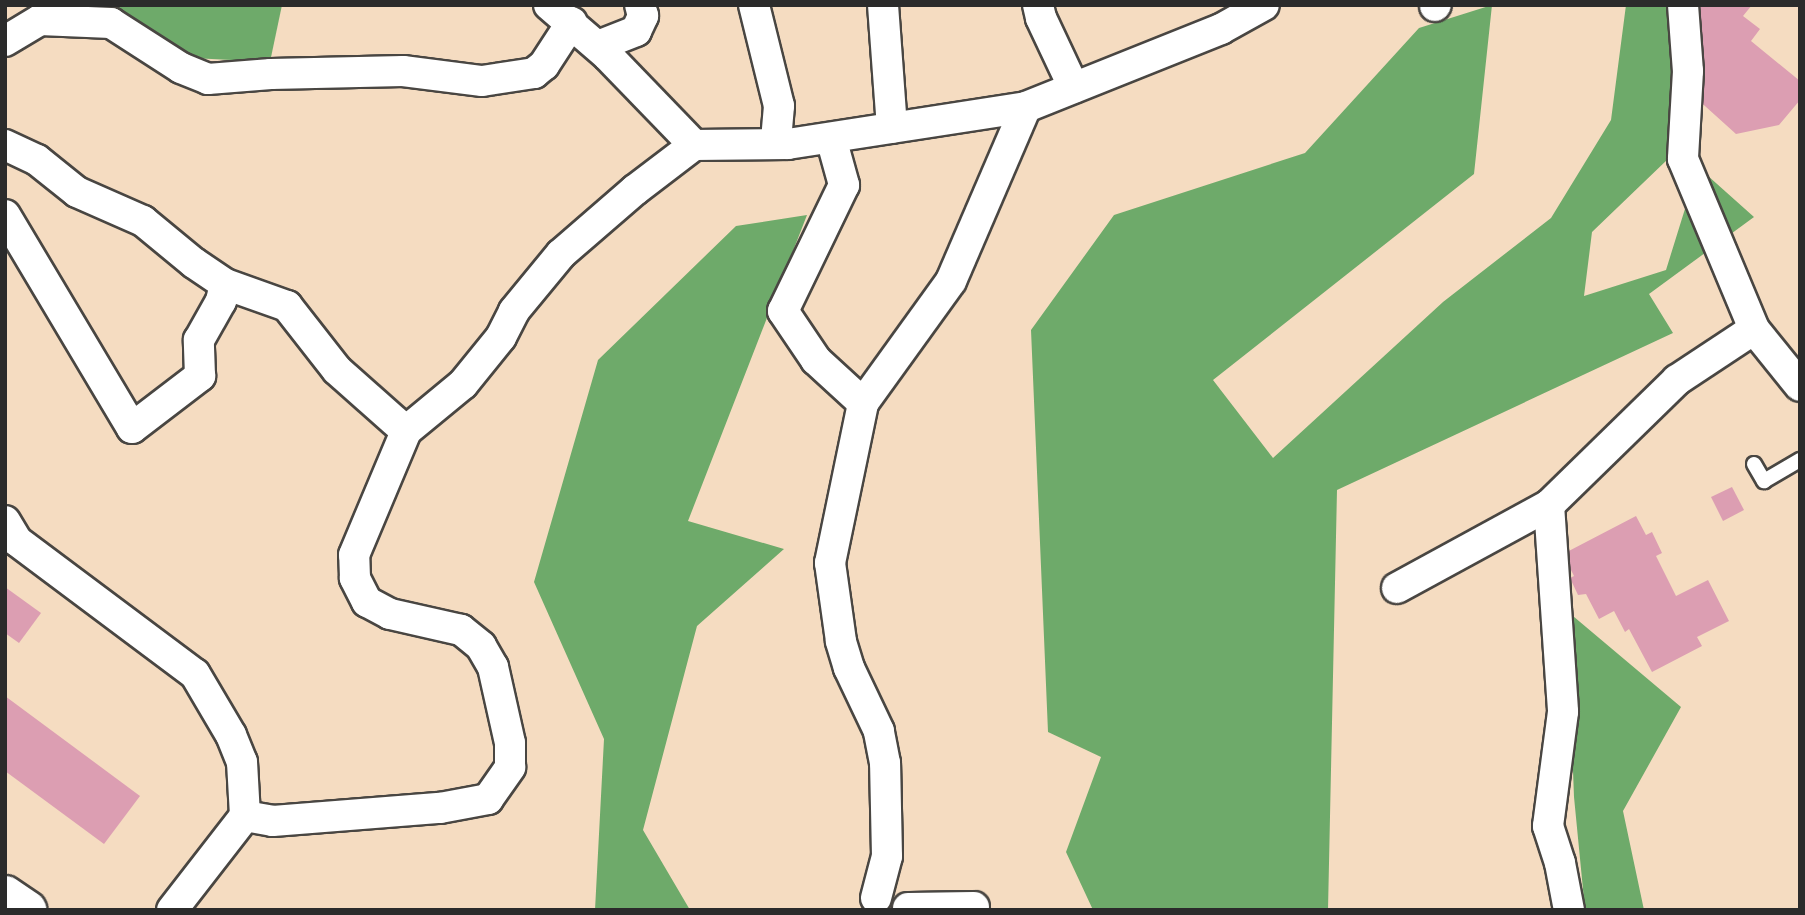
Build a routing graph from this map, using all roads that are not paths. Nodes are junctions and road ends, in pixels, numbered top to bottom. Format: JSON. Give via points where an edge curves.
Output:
{"nodes":[{"id":1,"x":640,"y":5,"type":"edge"},
{"id":2,"x":754,"y":5,"type":"edge"},
{"id":3,"x":883,"y":5,"type":"edge"},
{"id":4,"x":1038,"y":5,"type":"edge"},
{"id":5,"x":1264,"y":5,"type":"edge"},
{"id":6,"x":1683,"y":5,"type":"edge"},
{"id":7,"x":560,"y":14,"type":"edge"},
{"id":8,"x":5,"y":41,"type":"edge"},
{"id":9,"x":598,"y":46,"type":"junction"},
{"id":10,"x":1074,"y":88,"type":"junction"},
{"id":11,"x":1026,"y":107,"type":"junction"},
{"id":12,"x":892,"y":128,"type":"junction"},
{"id":13,"x":831,"y":138,"type":"junction"},
{"id":14,"x":776,"y":144,"type":"junction"},
{"id":15,"x":5,"y":145,"type":"edge"},
{"id":16,"x":694,"y":145,"type":"junction"},
{"id":17,"x":5,"y":215,"type":"edge"},
{"id":18,"x":225,"y":284,"type":"junction"},
{"id":19,"x":1754,"y":329,"type":"junction"},
{"id":20,"x":1800,"y":386,"type":"edge"},
{"id":21,"x":863,"y":404,"type":"junction"},
{"id":22,"x":407,"y":431,"type":"junction"},
{"id":23,"x":1800,"y":460,"type":"edge"},
{"id":24,"x":1754,"y":464,"type":"dead end"},
{"id":25,"x":1549,"y":505,"type":"junction"},
{"id":26,"x":5,"y":521,"type":"edge"},
{"id":27,"x":1397,"y":588,"type":"dead end"},
{"id":28,"x":245,"y":816,"type":"junction"},
{"id":29,"x":887,"y":856,"type":"junction"},
{"id":30,"x":5,"y":895,"type":"edge"},
{"id":31,"x":876,"y":898,"type":"dead end"},
{"id":32,"x":974,"y":907,"type":"dead end"},
{"id":33,"x":909,"y":909,"type":"edge"},
{"id":34,"x":27,"y":910,"type":"edge"},
{"id":35,"x":172,"y":910,"type":"edge"},
{"id":36,"x":1569,"y":910,"type":"edge"}],
"edges":[{"from":1,"to":9,"type":"street","via":[[643,16],[636,31]]},
{"from":2,"to":14,"type":"street","via":[[779,106]]},
{"from":3,"to":12,"type":"street"},
{"from":4,"to":10,"type":"street"},
{"from":5,"to":10,"type":"street","via":[[1221,29]]},
{"from":6,"to":19,"type":"street","via":[[1688,71],[1683,159]]},
{"from":7,"to":8,"type":"street","via":[[544,65],[534,73],[482,81],[402,71],[208,79],[181,68],[111,23],[40,20]]},
{"from":7,"to":9,"type":"street"},
{"from":9,"to":16,"type":"street"},
{"from":10,"to":11,"type":"street"},
{"from":11,"to":12,"type":"street"},
{"from":11,"to":21,"type":"street","via":[[951,281]]},
{"from":12,"to":13,"type":"street"},
{"from":13,"to":14,"type":"street"},
{"from":13,"to":21,"type":"street","via":[[844,185],[783,311],[816,360]]},
{"from":14,"to":16,"type":"street"},
{"from":15,"to":18,"type":"street","via":[[37,160],[77,192],[143,221]]},
{"from":16,"to":22,"type":"street","via":[[561,254],[514,310],[501,337],[463,384]]},
{"from":17,"to":18,"type":"street","via":[[132,428],[201,376],[199,340],[221,301]]},
{"from":18,"to":22,"type":"street","via":[[288,306],[337,370]]},
{"from":19,"to":20,"type":"street"},
{"from":19,"to":25,"type":"street","via":[[1677,380]]},
{"from":21,"to":29,"type":"street","via":[[830,563],[841,641],[879,731],[885,763]]},
{"from":22,"to":28,"type":"street","via":[[354,555],[355,579],[367,602],[390,614],[461,630],[481,646],[493,667],[510,743],[510,767],[488,799],[440,808],[273,821]]},
{"from":23,"to":24,"type":"lane","via":[[1764,481]]},
{"from":25,"to":27,"type":"street"},
{"from":25,"to":36,"type":"street","via":[[1563,712],[1548,826]]},
{"from":26,"to":28,"type":"street","via":[[17,541],[195,674],[242,762]]},
{"from":28,"to":35,"type":"street"},
{"from":29,"to":31,"type":"street"},
{"from":29,"to":33,"type":"street"},
{"from":30,"to":34,"type":"street"},
{"from":32,"to":33,"type":"street"}]}
